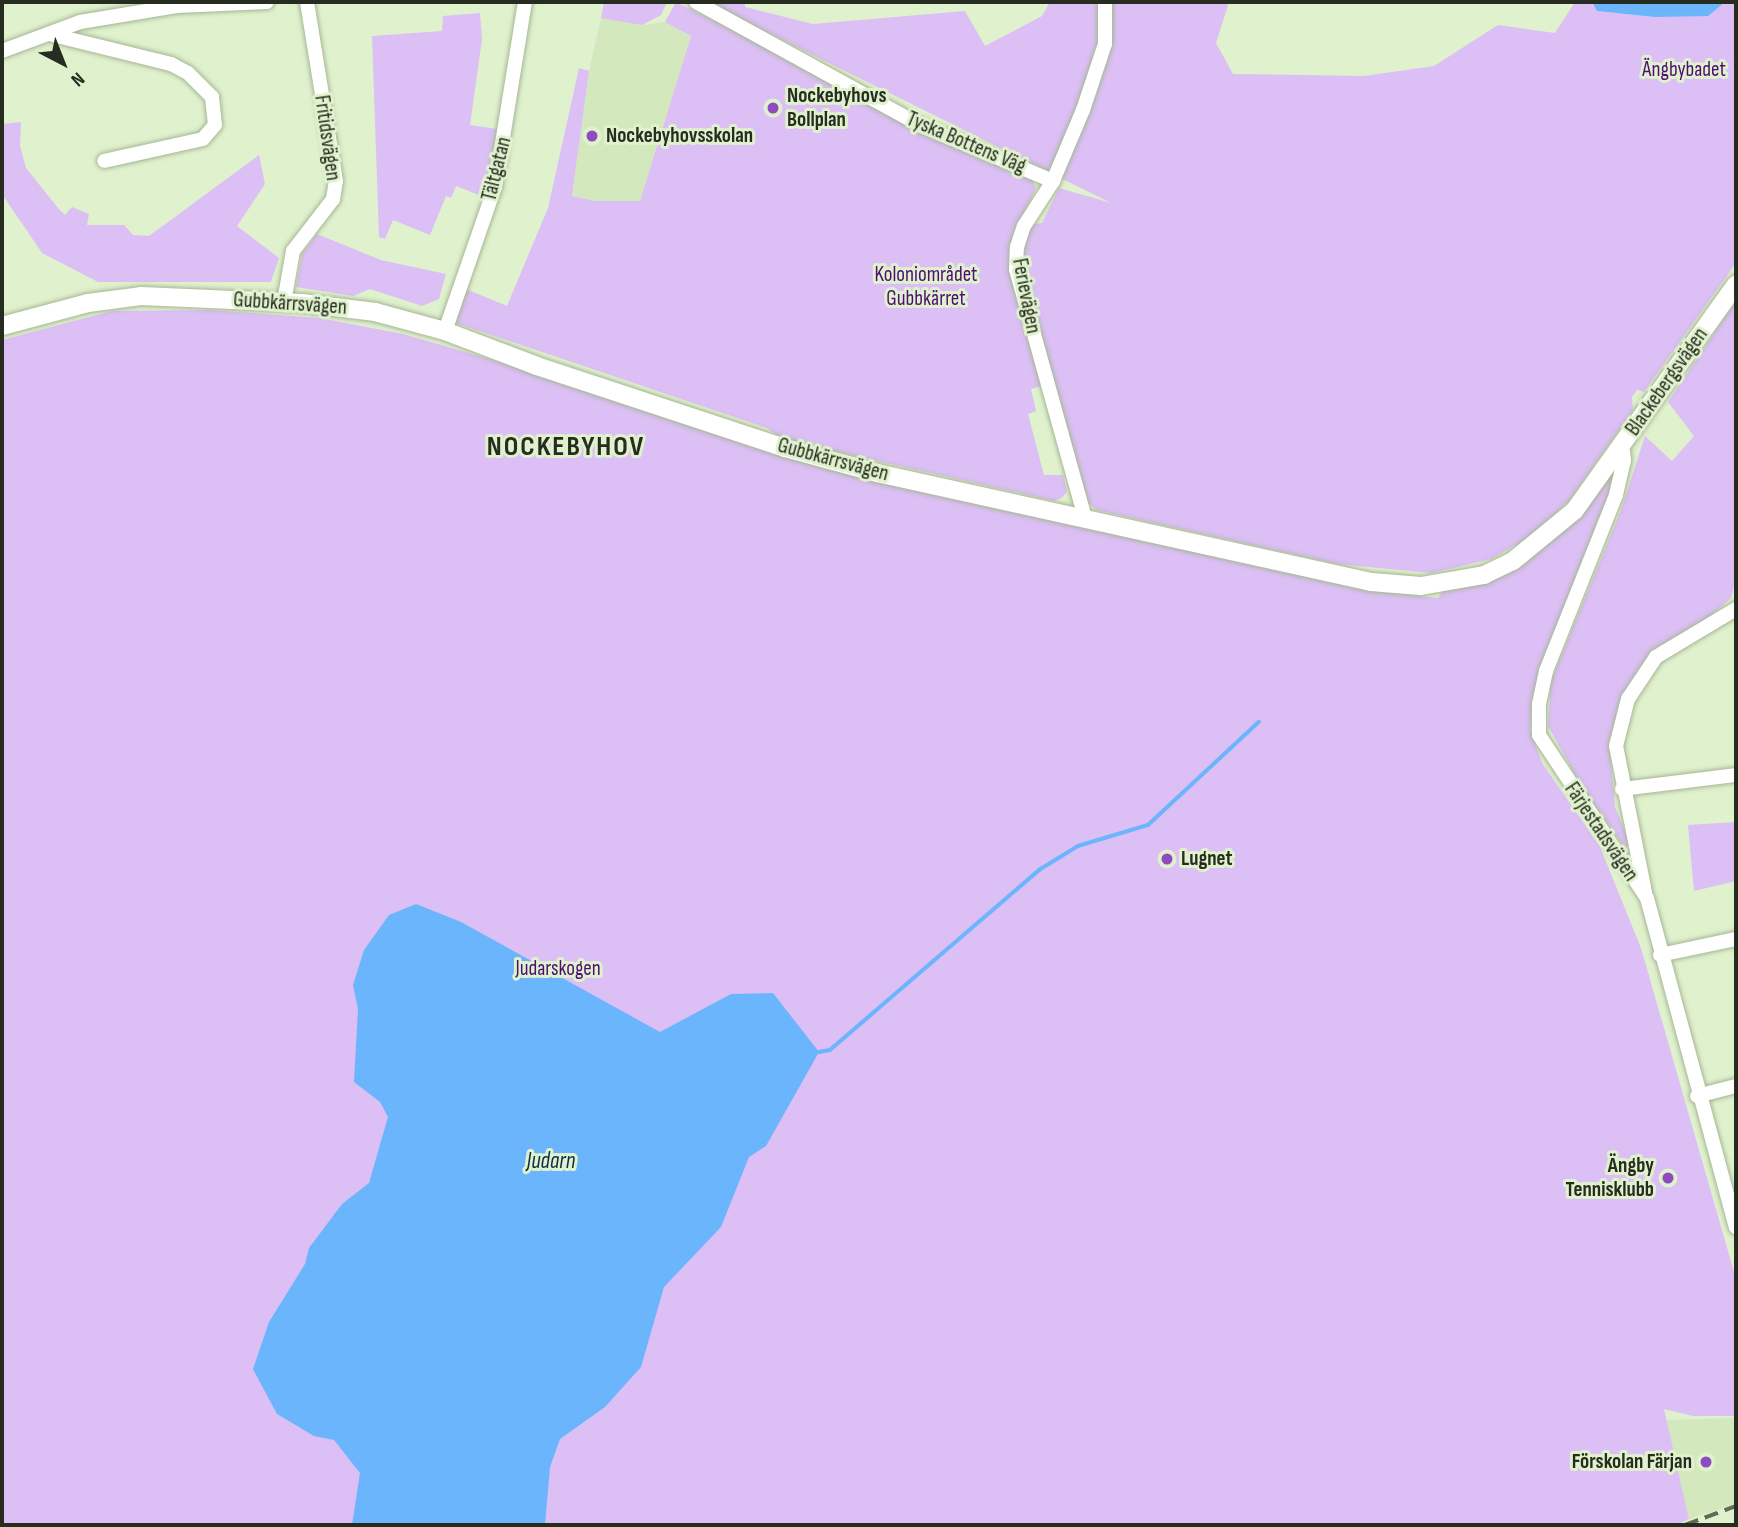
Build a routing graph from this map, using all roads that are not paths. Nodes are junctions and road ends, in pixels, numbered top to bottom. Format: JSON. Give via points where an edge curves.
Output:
{"nodes":[{"id":1,"x":267,"y":2,"type":"edge"},
{"id":2,"x":307,"y":2,"type":"edge"},
{"id":3,"x":525,"y":2,"type":"edge"},
{"id":4,"x":696,"y":2,"type":"edge"},
{"id":5,"x":1105,"y":2,"type":"edge"},
{"id":6,"x":53,"y":35,"type":"junction"},
{"id":7,"x":2,"y":51,"type":"edge"},
{"id":8,"x":104,"y":161,"type":"dead end"},
{"id":9,"x":1053,"y":181,"type":"junction"},
{"id":10,"x":1736,"y":284,"type":"edge"},
{"id":11,"x":284,"y":302,"type":"junction"},
{"id":12,"x":2,"y":326,"type":"edge"},
{"id":13,"x":445,"y":331,"type":"junction"},
{"id":14,"x":1622,"y":445,"type":"junction"},
{"id":15,"x":1085,"y":518,"type":"junction"},
{"id":16,"x":1736,"y":609,"type":"edge"},
{"id":17,"x":1736,"y":775,"type":"edge"},
{"id":18,"x":1622,"y":789,"type":"junction"},
{"id":19,"x":1647,"y":898,"type":"junction"},
{"id":20,"x":1736,"y":939,"type":"edge"},
{"id":21,"x":1660,"y":955,"type":"junction"},
{"id":22,"x":1736,"y":1086,"type":"edge"},
{"id":23,"x":1697,"y":1096,"type":"junction"},
{"id":24,"x":1736,"y":1227,"type":"edge"}],
"edges":[{"from":1,"to":6,"type":"street","via":[[177,6],[80,22]]},
{"from":2,"to":11,"type":"street","name":"Fritidsvägen","via":[[336,181],[333,199],[293,251]]},
{"from":3,"to":13,"type":"street","name":"Tältgatan","via":[[495,187]]},
{"from":4,"to":9,"type":"street","name":"Tyska Bottens Väg","via":[[922,126]]},
{"from":5,"to":9,"type":"street","name":"Ferievägen","via":[[1105,44]]},
{"from":6,"to":7,"type":"street"},
{"from":6,"to":8,"type":"street","via":[[171,64],[188,73],[212,97],[215,125],[203,139]]},
{"from":9,"to":15,"type":"street","name":"Ferievägen","via":[[1024,226],[1016,270]]},
{"from":10,"to":14,"type":"street","name":"Blackebergsvägen"},
{"from":11,"to":12,"type":"street","name":"Gubbkärrsvägen","via":[[141,296],[88,303]]},
{"from":11,"to":13,"type":"street","name":"Gubbkärrsvägen","via":[[375,312]]},
{"from":13,"to":15,"type":"street","name":"Gubbkärrsvägen","via":[[785,448]]},
{"from":14,"to":15,"type":"street","name":"Gubbkärrsvägen","via":[[1575,510],[1543,540],[1484,575],[1437,586],[1371,582]]},
{"from":14,"to":19,"type":"street","name":"Färjestadsvägen","via":[[1624,460],[1616,495],[1546,671],[1539,735]]},
{"from":16,"to":18,"type":"street","via":[[1656,657],[1628,699],[1616,746]]},
{"from":17,"to":18,"type":"street"},
{"from":18,"to":19,"type":"street"},
{"from":19,"to":21,"type":"street","name":"Färjestadsvägen"},
{"from":20,"to":21,"type":"street"},
{"from":21,"to":23,"type":"street","name":"Färjestadsvägen"},
{"from":22,"to":23,"type":"street"},
{"from":23,"to":24,"type":"street","name":"Färjestadsvägen"}]}
